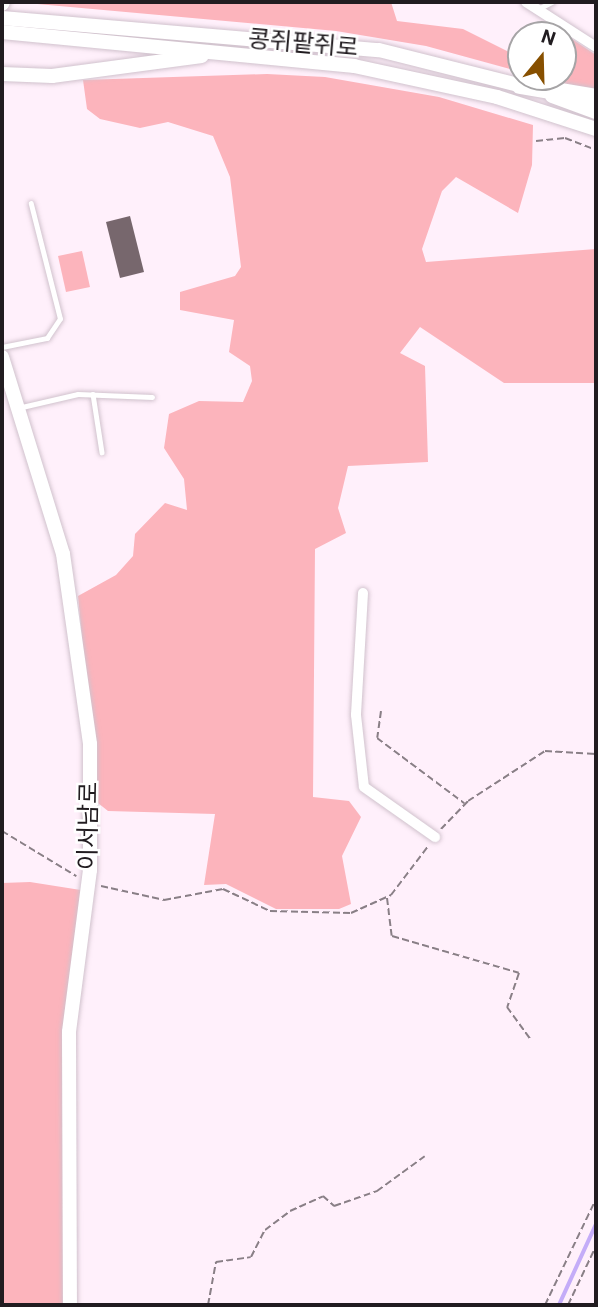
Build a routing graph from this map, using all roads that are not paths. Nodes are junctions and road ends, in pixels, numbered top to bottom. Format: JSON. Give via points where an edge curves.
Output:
{"nodes":[{"id":1,"x":526,"y":2,"type":"edge"},
{"id":2,"x":552,"y":2,"type":"edge"},
{"id":3,"x":537,"y":9,"type":"junction"},
{"id":4,"x":2,"y":18,"type":"edge"},
{"id":5,"x":14,"y":28,"type":"edge"},
{"id":6,"x":596,"y":47,"type":"edge"},
{"id":7,"x":228,"y":52,"type":"junction"},
{"id":8,"x":5,"y":75,"type":"edge"},
{"id":9,"x":507,"y":82,"type":"edge"},
{"id":10,"x":537,"y":91,"type":"edge"},
{"id":11,"x":555,"y":91,"type":"edge"},
{"id":12,"x":596,"y":98,"type":"edge"},
{"id":13,"x":596,"y":112,"type":"edge"},
{"id":14,"x":596,"y":129,"type":"edge"},
{"id":15,"x":31,"y":204,"type":"dead end"},
{"id":16,"x":2,"y":347,"type":"edge"},
{"id":17,"x":2,"y":357,"type":"edge"},
{"id":18,"x":93,"y":394,"type":"junction"},
{"id":19,"x":152,"y":397,"type":"dead end"},
{"id":20,"x":18,"y":408,"type":"junction"},
{"id":21,"x":102,"y":452,"type":"dead end"},
{"id":22,"x":363,"y":593,"type":"dead end"},
{"id":23,"x":435,"y":837,"type":"road end"},
{"id":24,"x":70,"y":1305,"type":"edge"}],
"edges":[{"from":1,"to":3,"type":"street"},
{"from":2,"to":3,"type":"lane"},
{"from":3,"to":6,"type":"street"},
{"from":4,"to":5,"type":"main road","name":"콩쥐팥쥐로"},
{"from":5,"to":7,"type":"main road","name":"콩쥐팥쥐로"},
{"from":5,"to":9,"type":"main road","name":"콩쥐팥쥐로","via":[[379,50]]},
{"from":7,"to":8,"type":"main road","via":[[52,76]]},
{"from":7,"to":14,"type":"main road","name":"콩쥐팥쥐로","via":[[354,66],[451,86]]},
{"from":10,"to":13,"type":"main road","name":"콩쥐팥쥐로"},
{"from":11,"to":12,"type":"highway"},
{"from":15,"to":16,"type":"lane","via":[[60,318],[47,338]]},
{"from":17,"to":20,"type":"main road","name":"이서남로"},
{"from":18,"to":19,"type":"lane"},
{"from":18,"to":20,"type":"lane"},
{"from":18,"to":21,"type":"lane"},
{"from":20,"to":24,"type":"main road","name":"이서남로","via":[[63,554],[90,744],[89,883],[69,1032]]},
{"from":22,"to":23,"type":"street","via":[[356,715],[364,787]]}]}
